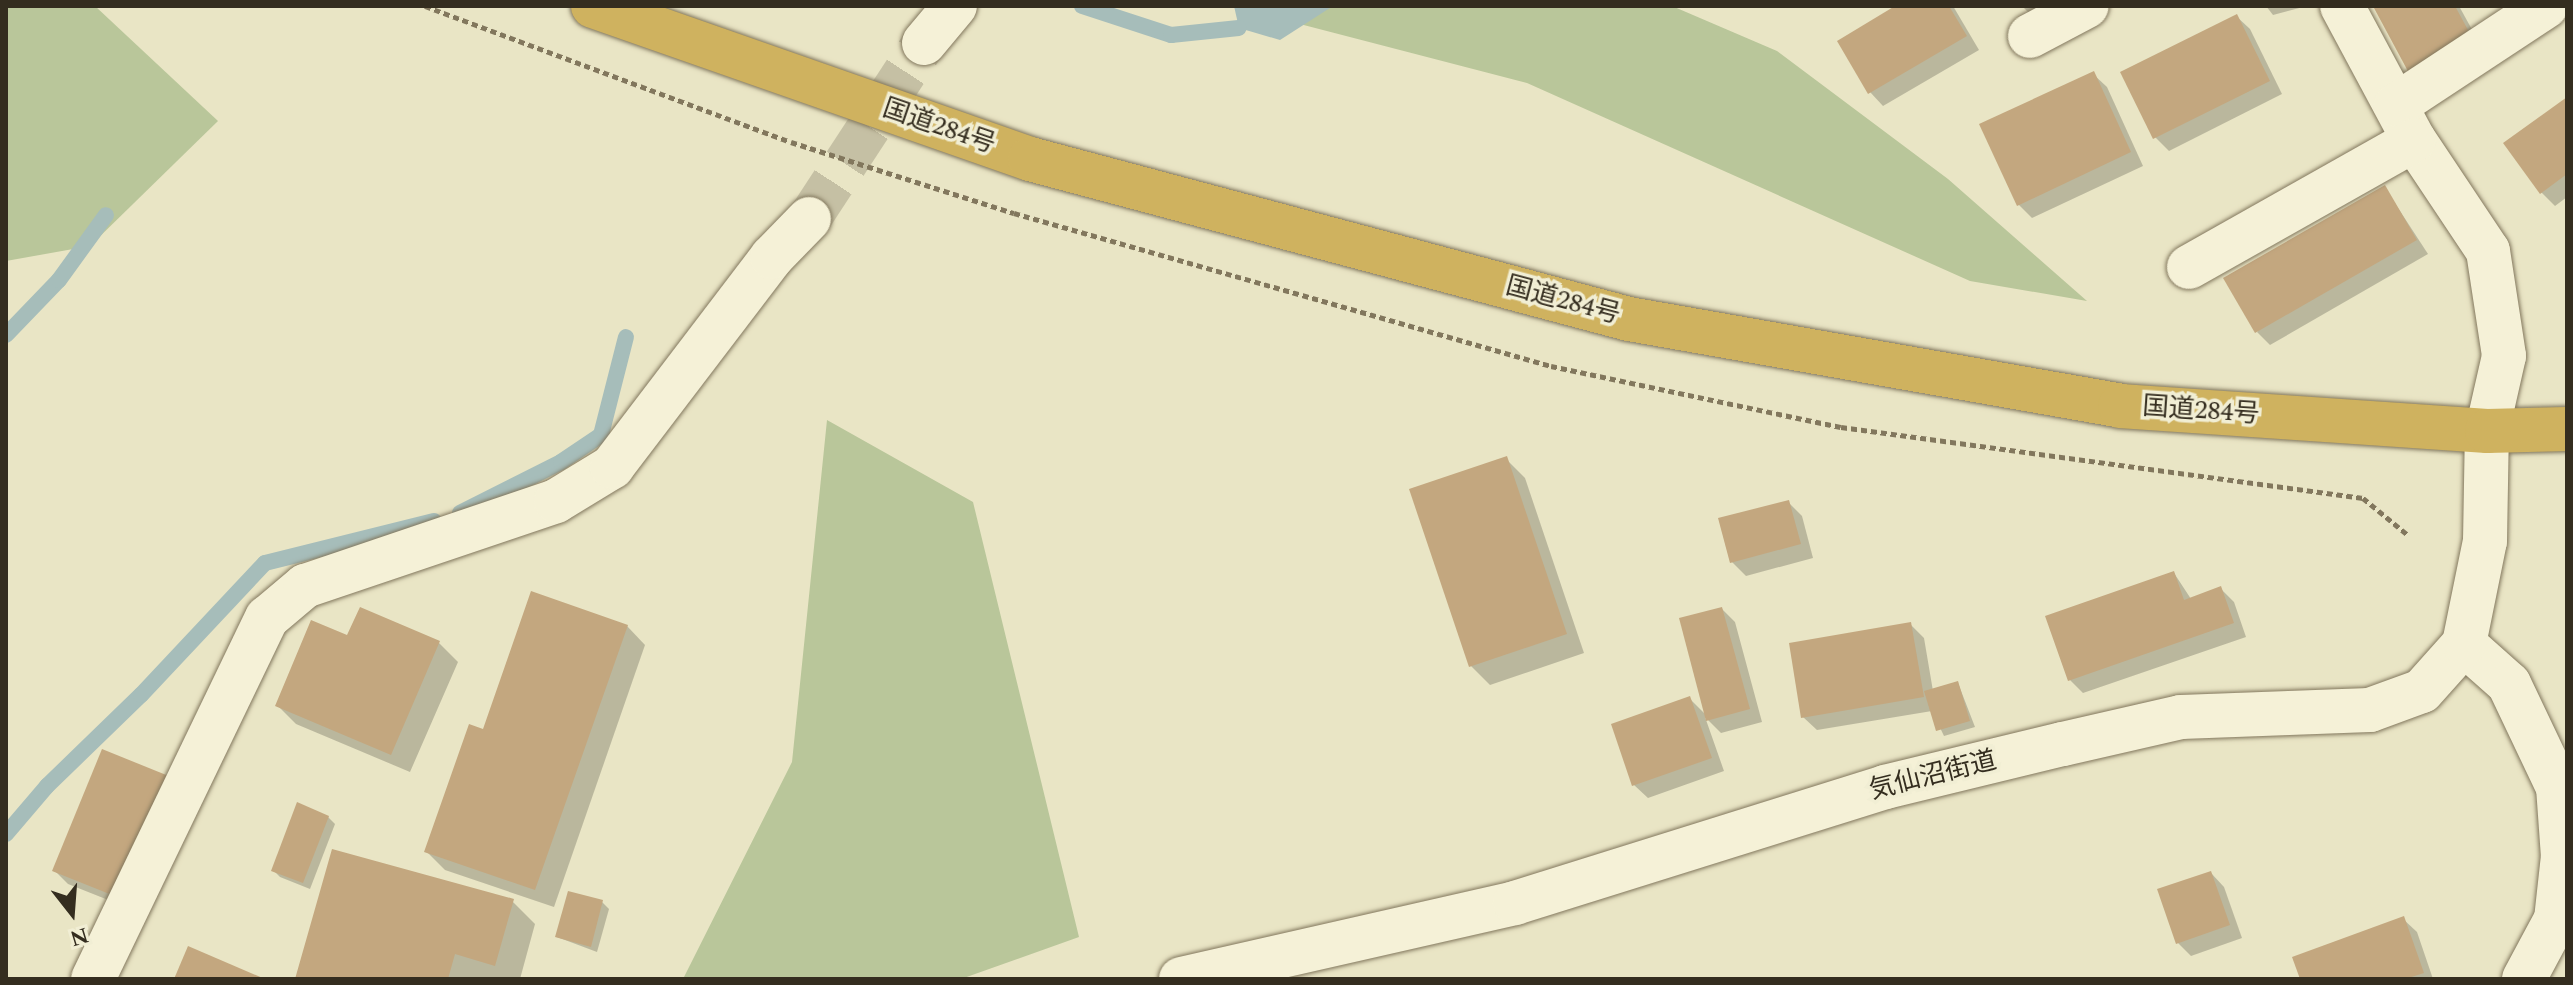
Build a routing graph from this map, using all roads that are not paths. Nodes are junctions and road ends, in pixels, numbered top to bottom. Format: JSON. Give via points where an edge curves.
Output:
{"nodes":[{"id":1,"x":593,"y":6,"type":"edge"},
{"id":2,"x":955,"y":6,"type":"edge"},
{"id":3,"x":2087,"y":6,"type":"edge"},
{"id":4,"x":2342,"y":6,"type":"edge"},
{"id":5,"x":2546,"y":6,"type":"edge"},
{"id":6,"x":2030,"y":36,"type":"dead end"},
{"id":7,"x":924,"y":43,"type":"tunnel mouth"},
{"id":8,"x":2405,"y":122,"type":"junction"},
{"id":9,"x":809,"y":219,"type":"tunnel mouth"},
{"id":10,"x":2189,"y":267,"type":"dead end"},
{"id":11,"x":2567,"y":429,"type":"edge"},
{"id":12,"x":2487,"y":431,"type":"junction"},
{"id":13,"x":2464,"y":644,"type":"junction"},
{"id":14,"x":93,"y":979,"type":"edge"},
{"id":15,"x":1181,"y":979,"type":"edge"},
{"id":16,"x":2524,"y":979,"type":"edge"}],
"edges":[{"from":1,"to":12,"type":"highway","name":"国道284号","via":[[1030,159],[1629,319],[2120,406]]},
{"from":2,"to":7,"type":"street"},
{"from":3,"to":6,"type":"street"},
{"from":4,"to":8,"type":"street"},
{"from":5,"to":8,"type":"street"},
{"from":8,"to":10,"type":"street"},
{"from":8,"to":12,"type":"street","via":[[2488,251],[2504,356]]},
{"from":9,"to":14,"type":"street","via":[[772,257],[612,467],[556,501],[305,586],[267,618]]},
{"from":11,"to":12,"type":"highway","name":"国道284号"},
{"from":12,"to":13,"type":"street","via":[[2485,541]]},
{"from":13,"to":15,"type":"street","name":"気仙沼街道","via":[[2422,691],[2370,710],[2181,717],[1885,787],[1515,903]]},
{"from":13,"to":16,"type":"street","via":[[2509,684],[2558,787],[2563,856],[2556,919]]}]}
